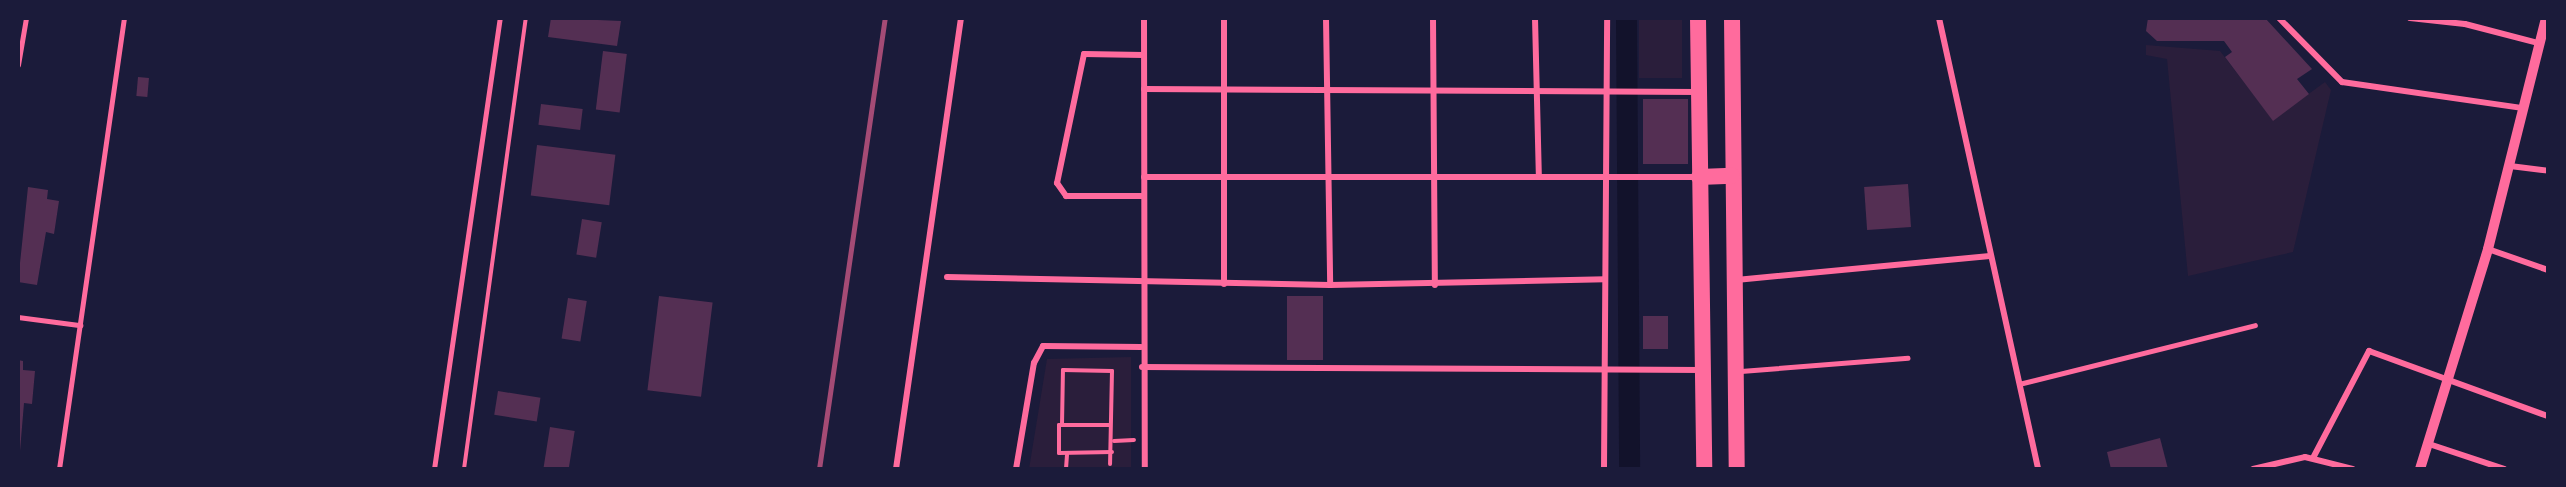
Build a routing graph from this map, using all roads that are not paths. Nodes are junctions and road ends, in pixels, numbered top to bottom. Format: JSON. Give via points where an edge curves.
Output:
{"nodes":[{"id":1,"x":26,"y":18,"type":"edge"},
{"id":2,"x":124,"y":18,"type":"edge"},
{"id":3,"x":500,"y":18,"type":"edge"},
{"id":4,"x":961,"y":18,"type":"edge"},
{"id":5,"x":1143,"y":18,"type":"edge"},
{"id":6,"x":1224,"y":18,"type":"edge"},
{"id":7,"x":1326,"y":18,"type":"edge"},
{"id":8,"x":1433,"y":18,"type":"edge"},
{"id":9,"x":1535,"y":18,"type":"edge"},
{"id":10,"x":1607,"y":18,"type":"edge"},
{"id":11,"x":1698,"y":18,"type":"edge"},
{"id":12,"x":1732,"y":18,"type":"edge"},
{"id":13,"x":1939,"y":18,"type":"edge"},
{"id":14,"x":2279,"y":18,"type":"edge"},
{"id":15,"x":2410,"y":18,"type":"edge"},
{"id":16,"x":2546,"y":18,"type":"edge"},
{"id":17,"x":2538,"y":43,"type":"junction"},
{"id":18,"x":1143,"y":55,"type":"junction"},
{"id":19,"x":18,"y":65,"type":"edge"},
{"id":20,"x":1327,"y":87,"type":"junction"},
{"id":21,"x":1433,"y":87,"type":"junction"},
{"id":22,"x":1224,"y":88,"type":"junction"},
{"id":23,"x":1537,"y":88,"type":"junction"},
{"id":24,"x":1144,"y":89,"type":"junction"},
{"id":25,"x":1606,"y":89,"type":"junction"},
{"id":26,"x":1698,"y":92,"type":"junction"},
{"id":27,"x":2523,"y":108,"type":"junction"},
{"id":28,"x":2510,"y":166,"type":"junction"},
{"id":29,"x":2548,"y":171,"type":"edge"},
{"id":30,"x":1605,"y":176,"type":"junction"},
{"id":31,"x":1732,"y":176,"type":"junction"},
{"id":32,"x":1144,"y":177,"type":"junction"},
{"id":33,"x":1223,"y":177,"type":"junction"},
{"id":34,"x":1539,"y":177,"type":"junction"},
{"id":35,"x":1699,"y":177,"type":"junction"},
{"id":36,"x":1329,"y":178,"type":"junction"},
{"id":37,"x":1434,"y":178,"type":"junction"},
{"id":38,"x":1143,"y":196,"type":"junction"},
{"id":39,"x":2488,"y":249,"type":"junction"},
{"id":40,"x":1990,"y":256,"type":"junction"},
{"id":41,"x":2548,"y":270,"type":"edge"},
{"id":42,"x":947,"y":278,"type":"dead end"},
{"id":43,"x":1605,"y":279,"type":"junction"},
{"id":44,"x":1734,"y":280,"type":"junction"},
{"id":45,"x":1142,"y":283,"type":"junction"},
{"id":46,"x":1224,"y":284,"type":"junction"},
{"id":47,"x":1330,"y":285,"type":"junction"},
{"id":48,"x":1435,"y":285,"type":"junction"},
{"id":49,"x":18,"y":317,"type":"edge"},
{"id":50,"x":80,"y":325,"type":"junction"},
{"id":51,"x":2255,"y":325,"type":"dead end"},
{"id":52,"x":1141,"y":347,"type":"junction"},
{"id":53,"x":1907,"y":358,"type":"dead end"},
{"id":54,"x":1142,"y":367,"type":"junction"},
{"id":55,"x":1604,"y":370,"type":"junction"},
{"id":56,"x":1703,"y":370,"type":"junction"},
{"id":57,"x":1735,"y":372,"type":"junction"},
{"id":58,"x":2449,"y":376,"type":"junction"},
{"id":59,"x":2019,"y":384,"type":"junction"},
{"id":60,"x":2548,"y":416,"type":"edge"},
{"id":61,"x":2429,"y":444,"type":"junction"},
{"id":62,"x":2313,"y":458,"type":"junction"},
{"id":63,"x":59,"y":469,"type":"edge"},
{"id":64,"x":435,"y":469,"type":"edge"},
{"id":65,"x":896,"y":469,"type":"edge"},
{"id":66,"x":1016,"y":469,"type":"edge"},
{"id":67,"x":1145,"y":469,"type":"edge"},
{"id":68,"x":1604,"y":469,"type":"edge"},
{"id":69,"x":1704,"y":469,"type":"edge"},
{"id":70,"x":1737,"y":469,"type":"edge"},
{"id":71,"x":2038,"y":469,"type":"edge"},
{"id":72,"x":2253,"y":469,"type":"edge"},
{"id":73,"x":2353,"y":469,"type":"edge"},
{"id":74,"x":2420,"y":469,"type":"edge"},
{"id":75,"x":2504,"y":469,"type":"edge"}],
"edges":[{"from":1,"to":19,"type":"lane"},
{"from":2,"to":50,"type":"lane"},
{"from":3,"to":64,"type":"lane"},
{"from":4,"to":65,"type":"street"},
{"from":5,"to":18,"type":"street"},
{"from":6,"to":22,"type":"street"},
{"from":7,"to":20,"type":"street"},
{"from":8,"to":21,"type":"street"},
{"from":9,"to":23,"type":"street"},
{"from":10,"to":25,"type":"street"},
{"from":11,"to":26,"type":"highway"},
{"from":12,"to":31,"type":"highway"},
{"from":13,"to":40,"type":"street"},
{"from":14,"to":27,"type":"street","via":[[2342,82]]},
{"from":15,"to":17,"type":"street","via":[[2465,24]]},
{"from":16,"to":17,"type":"street"},
{"from":17,"to":27,"type":"street"},
{"from":18,"to":24,"type":"street"},
{"from":18,"to":38,"type":"street","via":[[1084,54],[1057,183],[1066,196]]},
{"from":20,"to":21,"type":"street"},
{"from":20,"to":22,"type":"street"},
{"from":20,"to":36,"type":"street"},
{"from":21,"to":23,"type":"street"},
{"from":21,"to":37,"type":"street"},
{"from":22,"to":24,"type":"street"},
{"from":22,"to":33,"type":"street"},
{"from":23,"to":25,"type":"street"},
{"from":23,"to":34,"type":"street"},
{"from":24,"to":32,"type":"street"},
{"from":25,"to":26,"type":"street"},
{"from":25,"to":30,"type":"street"},
{"from":26,"to":35,"type":"highway"},
{"from":27,"to":28,"type":"street"},
{"from":28,"to":29,"type":"street"},
{"from":28,"to":39,"type":"street"},
{"from":30,"to":34,"type":"street"},
{"from":30,"to":35,"type":"street"},
{"from":30,"to":43,"type":"street"},
{"from":31,"to":35,"type":"highway"},
{"from":31,"to":44,"type":"highway"},
{"from":32,"to":33,"type":"street"},
{"from":32,"to":38,"type":"street"},
{"from":33,"to":36,"type":"street"},
{"from":33,"to":46,"type":"street"},
{"from":34,"to":37,"type":"street"},
{"from":35,"to":56,"type":"highway"},
{"from":36,"to":37,"type":"street"},
{"from":36,"to":47,"type":"street"},
{"from":37,"to":48,"type":"street"},
{"from":38,"to":45,"type":"street"},
{"from":39,"to":41,"type":"street"},
{"from":39,"to":58,"type":"street"},
{"from":40,"to":44,"type":"street"},
{"from":40,"to":59,"type":"street"},
{"from":42,"to":45,"type":"street"},
{"from":43,"to":48,"type":"street"},
{"from":43,"to":55,"type":"street"},
{"from":44,"to":57,"type":"highway"},
{"from":45,"to":46,"type":"street"},
{"from":45,"to":52,"type":"street"},
{"from":46,"to":47,"type":"street"},
{"from":47,"to":48,"type":"street"},
{"from":49,"to":50,"type":"lane"},
{"from":50,"to":63,"type":"lane"},
{"from":51,"to":59,"type":"lane"},
{"from":52,"to":54,"type":"street"},
{"from":52,"to":66,"type":"street","via":[[1043,346],[1034,363]]},
{"from":53,"to":57,"type":"lane"},
{"from":54,"to":55,"type":"street"},
{"from":54,"to":67,"type":"street"},
{"from":55,"to":56,"type":"street"},
{"from":55,"to":68,"type":"street"},
{"from":56,"to":69,"type":"highway"},
{"from":57,"to":70,"type":"highway"},
{"from":58,"to":60,"type":"street"},
{"from":58,"to":61,"type":"street"},
{"from":58,"to":62,"type":"street","via":[[2369,351]]},
{"from":59,"to":71,"type":"street"},
{"from":61,"to":74,"type":"street"},
{"from":61,"to":75,"type":"street","via":[[2495,462]]},
{"from":62,"to":72,"type":"street"},
{"from":62,"to":73,"type":"street"}]}
